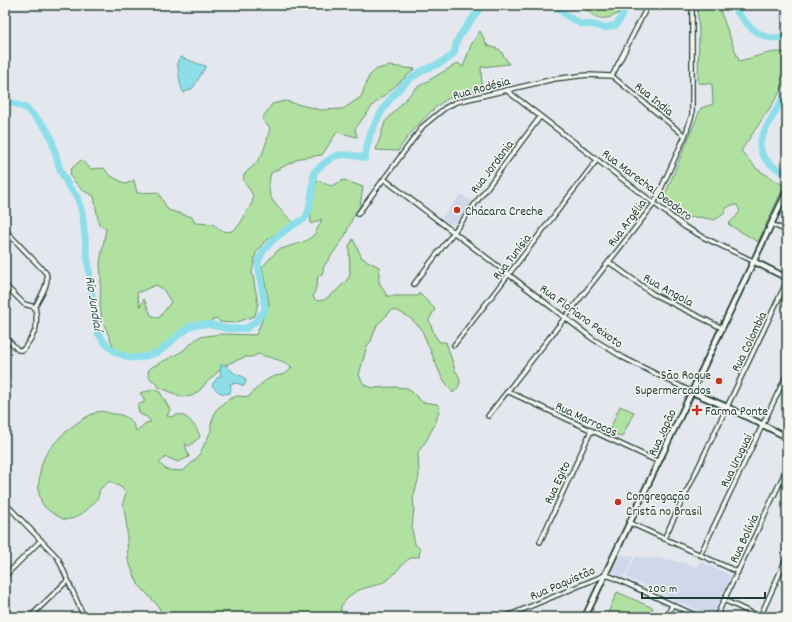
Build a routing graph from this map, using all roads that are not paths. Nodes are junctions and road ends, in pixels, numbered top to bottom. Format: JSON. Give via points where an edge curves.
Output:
{"nodes":[{"id":1,"x":648,"y":5,"type":"edge"},
{"id":2,"x":692,"y":5,"type":"edge"},
{"id":3,"x":612,"y":76,"type":"junction"},
{"id":4,"x":506,"y":90,"type":"junction"},
{"id":5,"x":540,"y":117,"type":"junction"},
{"id":6,"x":686,"y":136,"type":"junction"},
{"id":7,"x":597,"y":160,"type":"junction"},
{"id":8,"x":384,"y":179,"type":"junction"},
{"id":9,"x":787,"y":190,"type":"edge"},
{"id":10,"x":654,"y":204,"type":"junction"},
{"id":11,"x":358,"y":214,"type":"dead end"},
{"id":12,"x":771,"y":224,"type":"junction"},
{"id":13,"x":5,"y":230,"type":"edge"},
{"id":14,"x":787,"y":231,"type":"edge"},
{"id":15,"x":454,"y":232,"type":"junction"},
{"id":16,"x":753,"y":261,"type":"junction"},
{"id":17,"x":609,"y":262,"type":"junction"},
{"id":18,"x":509,"y":275,"type":"junction"},
{"id":19,"x":787,"y":278,"type":"edge"},
{"id":20,"x":787,"y":282,"type":"edge"},
{"id":21,"x":5,"y":284,"type":"edge"},
{"id":22,"x":414,"y":284,"type":"dead end"},
{"id":23,"x":35,"y":307,"type":"junction"},
{"id":24,"x":565,"y":318,"type":"junction"},
{"id":25,"x":722,"y":328,"type":"junction"},
{"id":26,"x":5,"y":337,"type":"edge"},
{"id":27,"x":454,"y":345,"type":"dead end"},
{"id":28,"x":787,"y":374,"type":"edge"},
{"id":29,"x":507,"y":392,"type":"junction"},
{"id":30,"x":692,"y":392,"type":"junction"},
{"id":31,"x":727,"y":407,"type":"junction"},
{"id":32,"x":488,"y":416,"type":"dead end"},
{"id":33,"x":763,"y":426,"type":"junction"},
{"id":34,"x":591,"y":431,"type":"junction"},
{"id":35,"x":787,"y":437,"type":"edge"},
{"id":36,"x":659,"y":462,"type":"junction"},
{"id":37,"x":787,"y":468,"type":"edge"},
{"id":38,"x":5,"y":503,"type":"edge"},
{"id":39,"x":9,"y":507,"type":"junction"},
{"id":40,"x":5,"y":512,"type":"edge"},
{"id":41,"x":630,"y":523,"type":"junction"},
{"id":42,"x":664,"y":539,"type":"junction"},
{"id":43,"x":41,"y":540,"type":"junction"},
{"id":44,"x":540,"y":542,"type":"dead end"},
{"id":45,"x":700,"y":555,"type":"junction"},
{"id":46,"x":787,"y":557,"type":"edge"},
{"id":47,"x":738,"y":572,"type":"junction"},
{"id":48,"x":5,"y":576,"type":"edge"},
{"id":49,"x":605,"y":576,"type":"junction"},
{"id":50,"x":68,"y":580,"type":"junction"},
{"id":51,"x":724,"y":600,"type":"junction"},
{"id":52,"x":672,"y":605,"type":"junction"},
{"id":53,"x":30,"y":617,"type":"edge"},
{"id":54,"x":84,"y":617,"type":"edge"},
{"id":55,"x":505,"y":617,"type":"edge"},
{"id":56,"x":585,"y":617,"type":"edge"},
{"id":57,"x":667,"y":617,"type":"edge"},
{"id":58,"x":699,"y":617,"type":"edge"},
{"id":59,"x":716,"y":617,"type":"edge"},
{"id":60,"x":760,"y":617,"type":"edge"}],
"edges":[{"from":1,"to":3,"type":"street"},
{"from":2,"to":6,"type":"street","name":"Rua Argélia","via":[[692,115]]},
{"from":3,"to":4,"type":"street","name":"Rua Rodésia","via":[[586,75],[554,79]]},
{"from":3,"to":6,"type":"street","name":"Rua India"},
{"from":4,"to":5,"type":"street","name":"Rua Marechal Deodoro"},
{"from":4,"to":8,"type":"street","name":"Rua Rodésia","via":[[456,102],[445,108],[423,126]]},
{"from":5,"to":7,"type":"street","name":"Rua Marechal Deodoro"},
{"from":5,"to":15,"type":"street","name":"Rua Jordania"},
{"from":6,"to":10,"type":"street","name":"Rua Argélia"},
{"from":7,"to":10,"type":"street","name":"Rua Marechal Deodoro"},
{"from":7,"to":18,"type":"street","name":"Rua Tunísia"},
{"from":8,"to":11,"type":"street","name":"Rua Rodésia"},
{"from":8,"to":15,"type":"street","name":"Rua Floriano Peixoto"},
{"from":9,"to":12,"type":"street","name":"Rua Japão"},
{"from":10,"to":16,"type":"street","name":"Rua Marechal Deodoro","via":[[691,230]]},
{"from":10,"to":17,"type":"street","name":"Rua Argélia"},
{"from":12,"to":14,"type":"street"},
{"from":12,"to":16,"type":"street","name":"Rua Japão"},
{"from":13,"to":23,"type":"street","via":[[48,278]]},
{"from":15,"to":18,"type":"street","name":"Rua Floriano Peixoto"},
{"from":15,"to":22,"type":"street","name":"Rua Jordania"},
{"from":16,"to":19,"type":"street","name":"Rua Marechal Deodoro"},
{"from":16,"to":25,"type":"street","name":"Rua Japão"},
{"from":17,"to":24,"type":"street","name":"Rua Argélia"},
{"from":17,"to":25,"type":"street","name":"Rua Angola","via":[[653,294]]},
{"from":18,"to":24,"type":"street","name":"Rua Floriano Peixoto"},
{"from":18,"to":27,"type":"street","name":"Rua Tunísia"},
{"from":20,"to":31,"type":"street","name":"Rua Colombia"},
{"from":21,"to":23,"type":"street","via":[[24,304]]},
{"from":23,"to":26,"type":"street","via":[[37,320],[33,337],[23,350],[18,350]]},
{"from":24,"to":29,"type":"street","name":"Rua Argélia"},
{"from":24,"to":30,"type":"street","name":"Rua Floriano Peixoto","via":[[624,358]]},
{"from":25,"to":30,"type":"street","name":"Rua Japão"},
{"from":28,"to":33,"type":"street","name":"Rua Uruguai"},
{"from":29,"to":32,"type":"street","name":"Rua Argélia"},
{"from":29,"to":34,"type":"street","name":"Rua Marrocos"},
{"from":30,"to":31,"type":"street","name":"Rua Floriano Peixoto"},
{"from":30,"to":36,"type":"street","name":"Rua Japão"},
{"from":31,"to":33,"type":"street","name":"Rua Floriano Peixoto"},
{"from":31,"to":42,"type":"street","name":"Rua Colombia"},
{"from":33,"to":35,"type":"street","name":"Rua Floriano Peixoto"},
{"from":33,"to":45,"type":"street","name":"Rua Uruguai"},
{"from":34,"to":36,"type":"street","name":"Rua Marrocos"},
{"from":34,"to":44,"type":"street","name":"Rua Egito"},
{"from":36,"to":41,"type":"street","name":"Rua Japão"},
{"from":37,"to":47,"type":"street","name":"Rua Bolívia"},
{"from":38,"to":39,"type":"street"},
{"from":39,"to":40,"type":"street"},
{"from":39,"to":43,"type":"street"},
{"from":41,"to":42,"type":"street"},
{"from":41,"to":49,"type":"street","name":"Rua Japão"},
{"from":42,"to":45,"type":"street"},
{"from":43,"to":48,"type":"street"},
{"from":43,"to":50,"type":"street","via":[[58,558]]},
{"from":45,"to":47,"type":"street"},
{"from":46,"to":60,"type":"street"},
{"from":47,"to":51,"type":"street","name":"Rua Bolívia"},
{"from":49,"to":52,"type":"street"},
{"from":49,"to":55,"type":"street","name":"Rua Paquistão"},
{"from":49,"to":56,"type":"street","name":"Rua Japão"},
{"from":50,"to":53,"type":"street"},
{"from":50,"to":54,"type":"street"},
{"from":51,"to":59,"type":"street","name":"Rua Bolívia"},
{"from":51,"to":60,"type":"street"},
{"from":52,"to":57,"type":"street"},
{"from":52,"to":58,"type":"street"}]}
